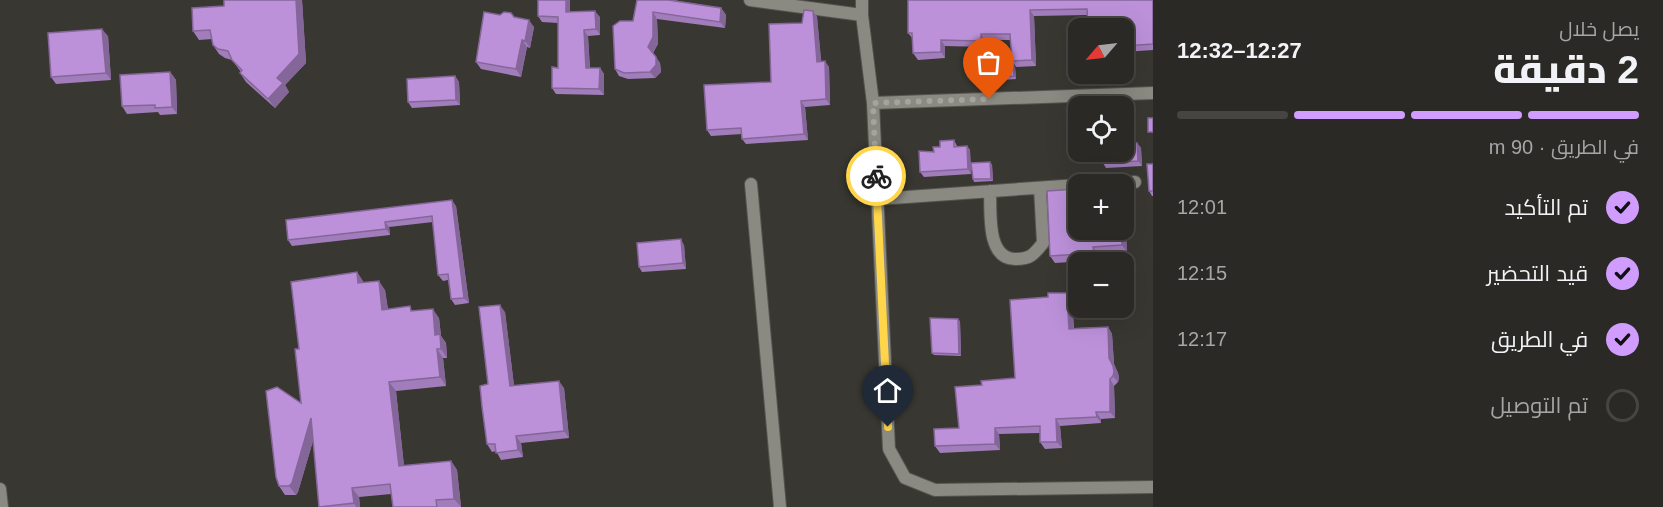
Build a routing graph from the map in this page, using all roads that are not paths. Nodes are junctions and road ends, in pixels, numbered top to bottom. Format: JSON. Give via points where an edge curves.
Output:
{"nodes":[{"id":1,"x":750,"y":0,"type":"edge"},
{"id":2,"x":862,"y":0,"type":"edge"},
{"id":3,"x":862,"y":15,"type":"junction"},
{"id":4,"x":1153,"y":93,"type":"edge"},
{"id":5,"x":873,"y":103,"type":"junction"},
{"id":6,"x":751,"y":183,"type":"dead end"},
{"id":7,"x":1068,"y":186,"type":"edge"},
{"id":8,"x":1040,"y":188,"type":"junction"},
{"id":9,"x":990,"y":191,"type":"junction"},
{"id":10,"x":878,"y":199,"type":"junction"},
{"id":11,"x":1153,"y":487,"type":"edge"},
{"id":12,"x":0,"y":489,"type":"edge"},
{"id":13,"x":2,"y":507,"type":"edge"},
{"id":14,"x":780,"y":507,"type":"edge"}],
"edges":[{"from":1,"to":3,"type":"street"},
{"from":2,"to":3,"type":"street"},
{"from":3,"to":5,"type":"street"},
{"from":4,"to":5,"type":"street"},
{"from":5,"to":10,"type":"street"},
{"from":6,"to":14,"type":"street"},
{"from":7,"to":8,"type":"street"},
{"from":8,"to":9,"type":"street"},
{"from":8,"to":9,"type":"street","via":[[1043,243],[1027,259],[1010,259],[999,253],[993,242]]},
{"from":9,"to":10,"type":"street"},
{"from":10,"to":11,"type":"street","via":[[889,449],[905,478],[935,490]]},
{"from":12,"to":13,"type":"street"}]}
